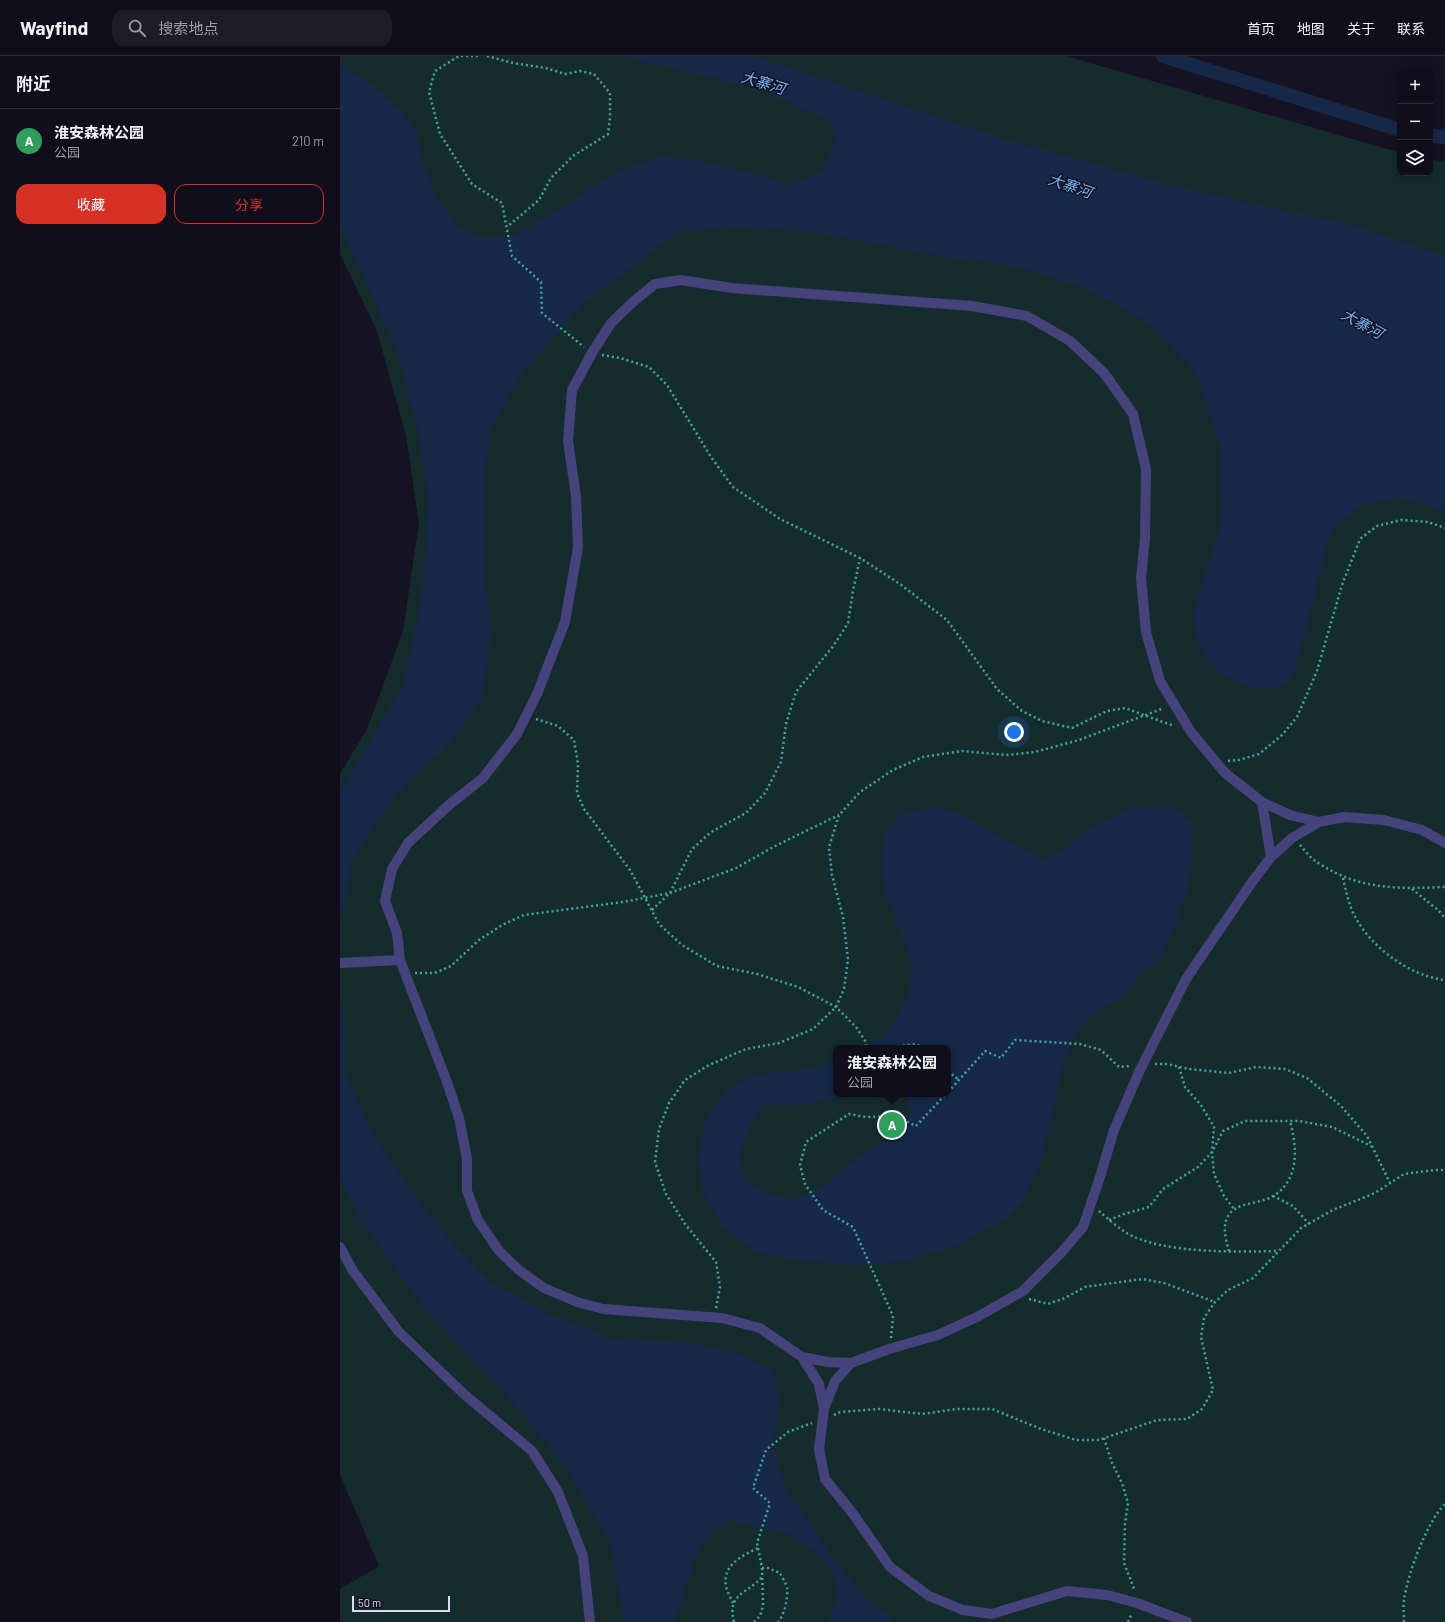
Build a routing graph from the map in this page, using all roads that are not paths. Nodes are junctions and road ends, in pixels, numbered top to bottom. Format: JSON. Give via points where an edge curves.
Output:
{"nodes":[{"id":1,"x":1262,"y":802,"type":"junction"},
{"id":2,"x":1319,"y":822,"type":"junction"},
{"id":3,"x":1445,"y":843,"type":"edge"},
{"id":4,"x":1271,"y":857,"type":"junction"},
{"id":5,"x":400,"y":960,"type":"junction"},
{"id":6,"x":340,"y":963,"type":"edge"},
{"id":7,"x":340,"y":1247,"type":"edge"},
{"id":8,"x":802,"y":1356,"type":"junction"},
{"id":9,"x":851,"y":1364,"type":"junction"},
{"id":10,"x":824,"y":1409,"type":"junction"},
{"id":11,"x":590,"y":1622,"type":"edge"},
{"id":12,"x":1187,"y":1622,"type":"edge"}],
"edges":[{"from":1,"to":2,"type":"street","via":[[1290,815]]},
{"from":1,"to":4,"type":"street"},
{"from":1,"to":5,"type":"street","via":[[1225,773],[1212,758],[1191,732],[1160,680],[1146,632],[1141,578],[1145,538],[1146,469],[1133,414],[1104,373],[1070,341],[1027,316],[972,306],[739,289],[681,280],[655,284],[611,323],[572,390],[568,441],[576,496],[578,547],[565,622],[537,694],[517,734],[483,778],[408,843],[392,869],[385,901],[397,933]]},
{"from":2,"to":3,"type":"street","via":[[1344,817],[1384,820],[1422,830]]},
{"from":2,"to":4,"type":"street","via":[[1292,838]]},
{"from":4,"to":9,"type":"street","via":[[1186,979],[1114,1130],[1083,1227],[1061,1253],[1022,1291],[938,1335],[889,1349]]},
{"from":5,"to":6,"type":"street"},
{"from":5,"to":8,"type":"street","via":[[459,1118],[467,1158],[468,1191],[478,1220],[499,1251],[520,1271],[544,1288],[577,1302],[603,1309],[714,1317],[760,1328]]},
{"from":7,"to":11,"type":"street","via":[[353,1271],[399,1332],[465,1395],[532,1452],[558,1492],[583,1556]]},
{"from":8,"to":9,"type":"street"},
{"from":8,"to":10,"type":"street","via":[[819,1384]]},
{"from":9,"to":10,"type":"street","via":[[835,1381]]},
{"from":10,"to":12,"type":"street","via":[[819,1449],[825,1479],[890,1566],[929,1596],[963,1610],[992,1614],[1067,1591],[1107,1595],[1137,1603]]}]}
